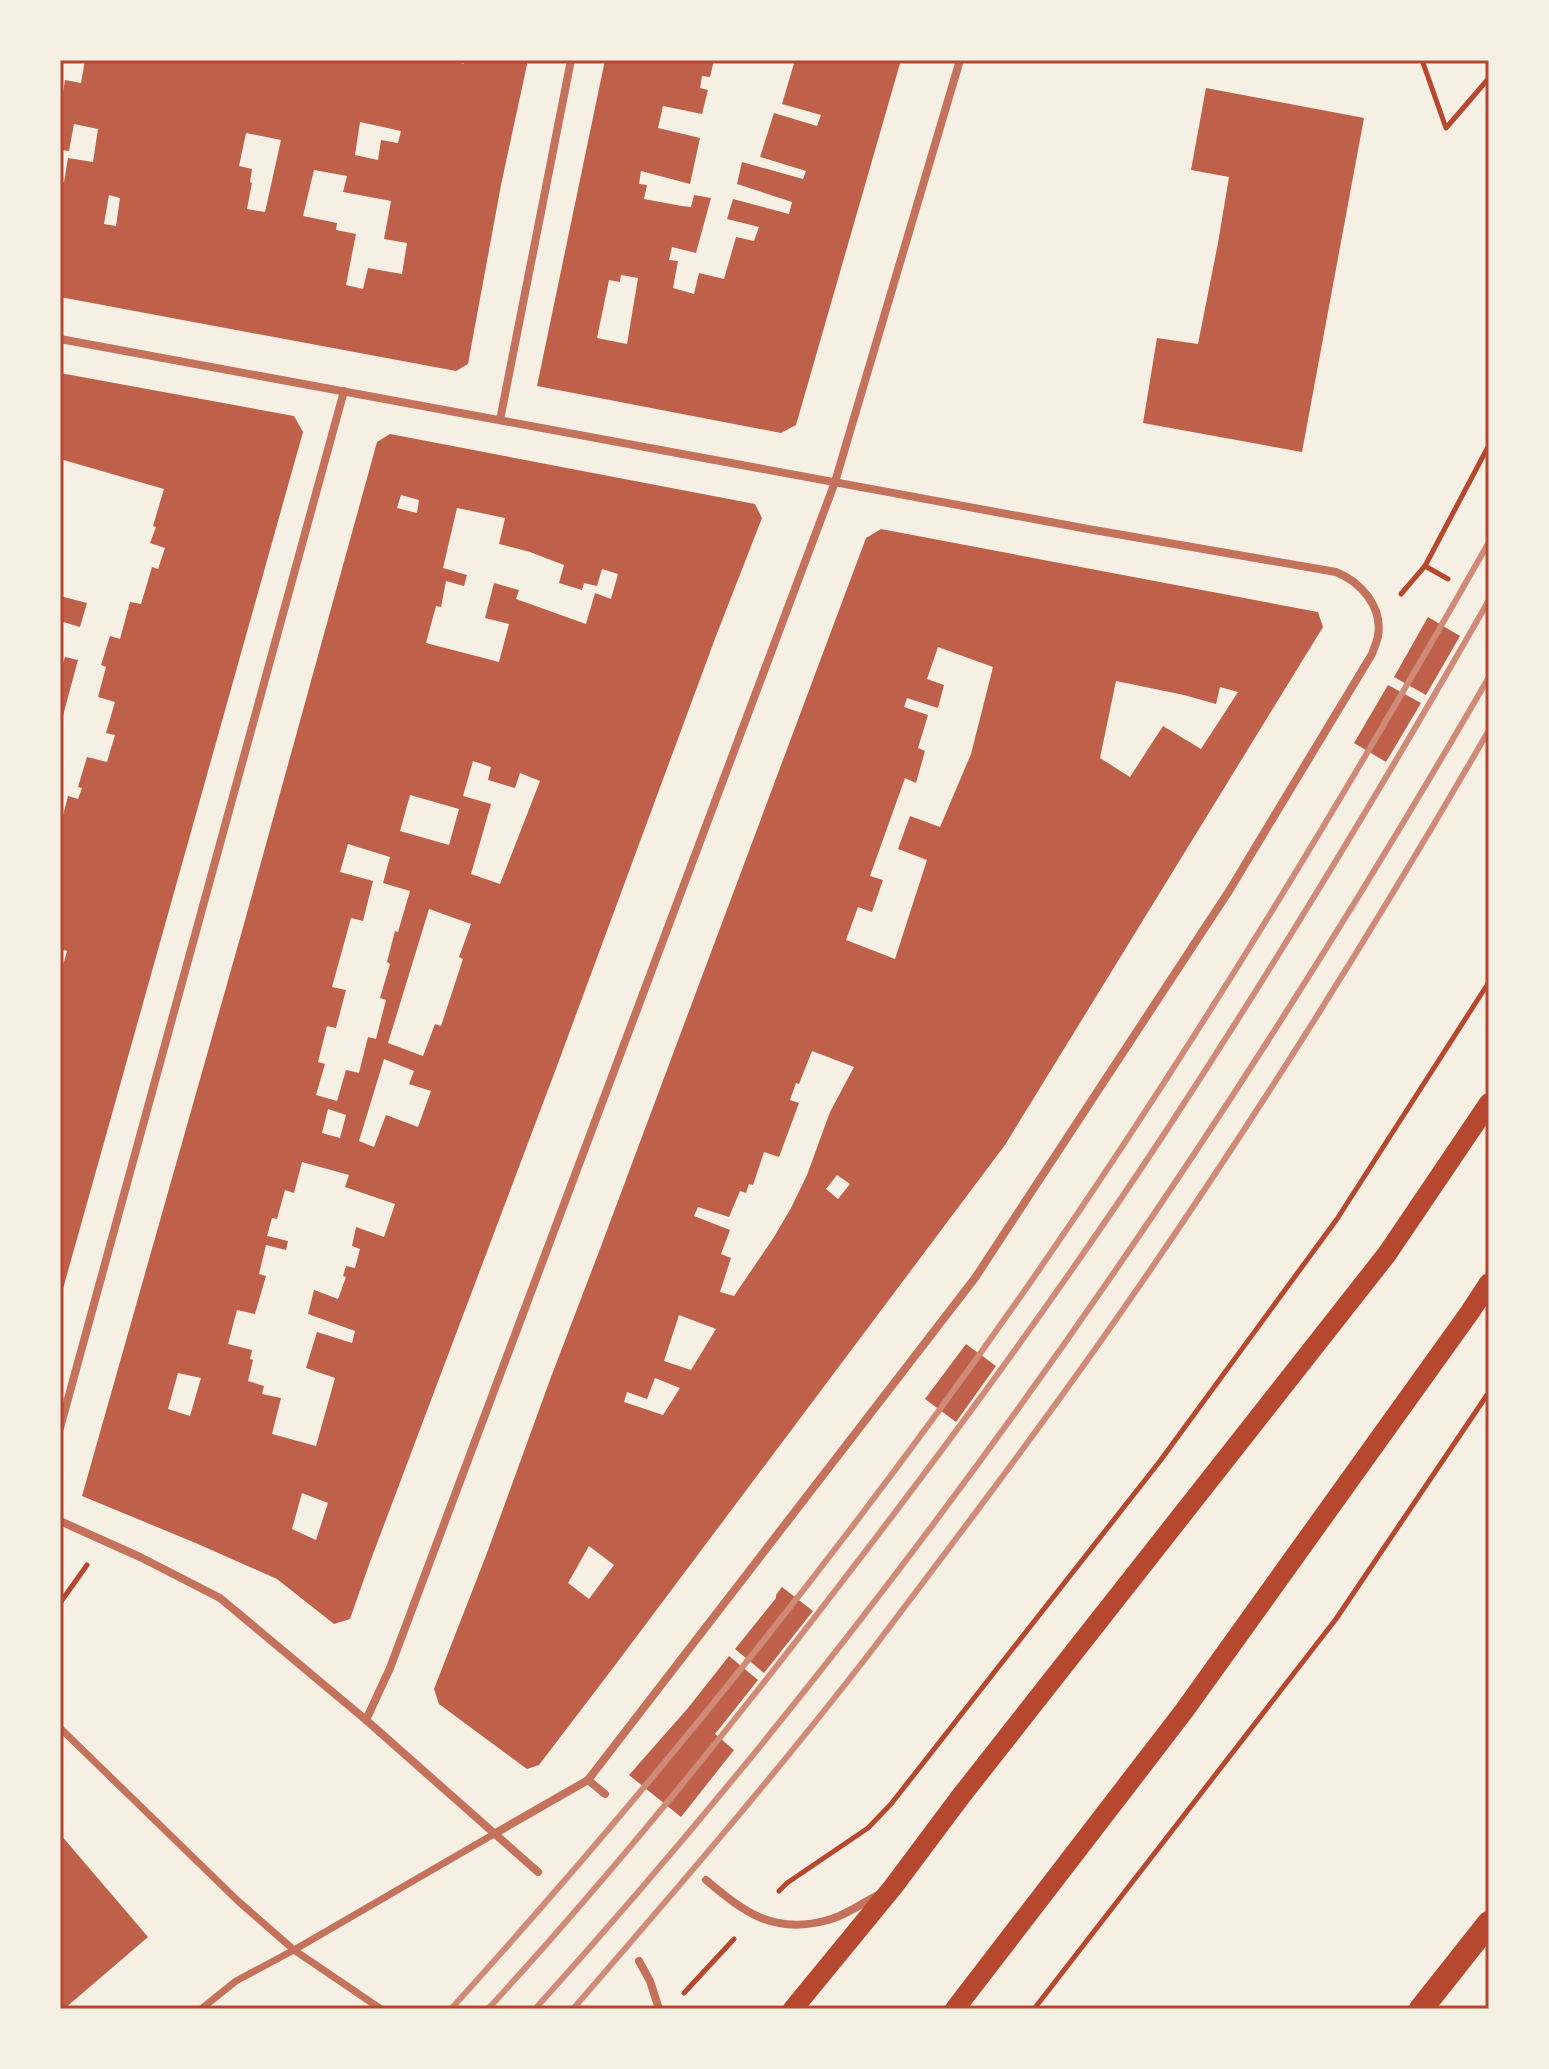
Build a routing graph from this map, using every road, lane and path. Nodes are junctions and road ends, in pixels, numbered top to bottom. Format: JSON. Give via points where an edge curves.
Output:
{"nodes":[{"id":1,"x":571,"y":60,"type":"edge"},
{"id":2,"x":960,"y":60,"type":"edge"},
{"id":3,"x":1422,"y":60,"type":"edge"},
{"id":4,"x":1489,"y":78,"type":"edge"},
{"id":5,"x":60,"y":339,"type":"edge"},
{"id":6,"x":344,"y":391,"type":"junction"},
{"id":7,"x":500,"y":420,"type":"junction"},
{"id":8,"x":1489,"y":445,"type":"edge"},
{"id":9,"x":835,"y":482,"type":"junction"},
{"id":10,"x":1425,"y":566,"type":"junction"},
{"id":11,"x":1448,"y":579,"type":"dead end"},
{"id":12,"x":1378,"y":620,"type":"junction"},
{"id":13,"x":1489,"y":982,"type":"edge"},
{"id":14,"x":1489,"y":1103,"type":"edge"},
{"id":15,"x":1489,"y":1283,"type":"edge"},
{"id":16,"x":1489,"y":1392,"type":"edge"},
{"id":17,"x":60,"y":1428,"type":"edge"},
{"id":18,"x":60,"y":1521,"type":"edge"},
{"id":19,"x":104,"y":1541,"type":"junction"},
{"id":20,"x":60,"y":1603,"type":"edge"},
{"id":21,"x":366,"y":1720,"type":"junction"},
{"id":22,"x":60,"y":1728,"type":"edge"},
{"id":23,"x":588,"y":1780,"type":"junction"},
{"id":24,"x":605,"y":1794,"type":"dead end"},
{"id":25,"x":494,"y":1834,"type":"junction"},
{"id":26,"x":538,"y":1872,"type":"dead end"},
{"id":27,"x":706,"y":1880,"type":"dead end"},
{"id":28,"x":893,"y":1887,"type":"junction"},
{"id":29,"x":754,"y":1916,"type":"junction"},
{"id":30,"x":1489,"y":1923,"type":"edge"},
{"id":31,"x":294,"y":1950,"type":"junction"},
{"id":32,"x":639,"y":1961,"type":"dead end"},
{"id":33,"x":680,"y":1997,"type":"dead end"},
{"id":34,"x":201,"y":2009,"type":"edge"},
{"id":35,"x":381,"y":2009,"type":"edge"},
{"id":36,"x":659,"y":2009,"type":"edge"},
{"id":37,"x":793,"y":2009,"type":"edge"},
{"id":38,"x":955,"y":2009,"type":"edge"},
{"id":39,"x":1034,"y":2009,"type":"edge"},
{"id":40,"x":1421,"y":2009,"type":"edge"}],
"edges":[{"from":1,"to":7,"type":"street"},
{"from":2,"to":9,"type":"street"},
{"from":3,"to":4,"type":"path","via":[[1446,128]]},
{"from":5,"to":6,"type":"street"},
{"from":6,"to":7,"type":"street"},
{"from":6,"to":17,"type":"street"},
{"from":7,"to":9,"type":"street"},
{"from":8,"to":10,"type":"path"},
{"from":9,"to":12,"type":"street","via":[[1336,572],[1363,589]]},
{"from":9,"to":21,"type":"street","via":[[390,1668]]},
{"from":10,"to":11,"type":"path"},
{"from":10,"to":12,"type":"path"},
{"from":12,"to":23,"type":"street","via":[[1372,654],[1229,891],[975,1278]]},
{"from":13,"to":29,"type":"path","via":[[1328,1231],[1160,1461],[920,1768],[868,1828],[787,1883]]},
{"from":14,"to":28,"type":"main road","via":[[1387,1254]]},
{"from":15,"to":38,"type":"main road","via":[[1184,1711]]},
{"from":16,"to":39,"type":"path","via":[[1336,1619]]},
{"from":18,"to":19,"type":"street"},
{"from":19,"to":20,"type":"path"},
{"from":19,"to":21,"type":"street","via":[[220,1598]]},
{"from":21,"to":25,"type":"street"},
{"from":22,"to":31,"type":"street"},
{"from":23,"to":24,"type":"street"},
{"from":23,"to":25,"type":"street"},
{"from":25,"to":26,"type":"street"},
{"from":25,"to":31,"type":"street"},
{"from":27,"to":29,"type":"street"},
{"from":28,"to":29,"type":"street","via":[[831,1920],[778,1924]]},
{"from":28,"to":37,"type":"main road"},
{"from":29,"to":33,"type":"path"},
{"from":30,"to":40,"type":"highway"},
{"from":31,"to":34,"type":"street","via":[[236,1981]]},
{"from":31,"to":35,"type":"street"},
{"from":32,"to":36,"type":"street"}]}
